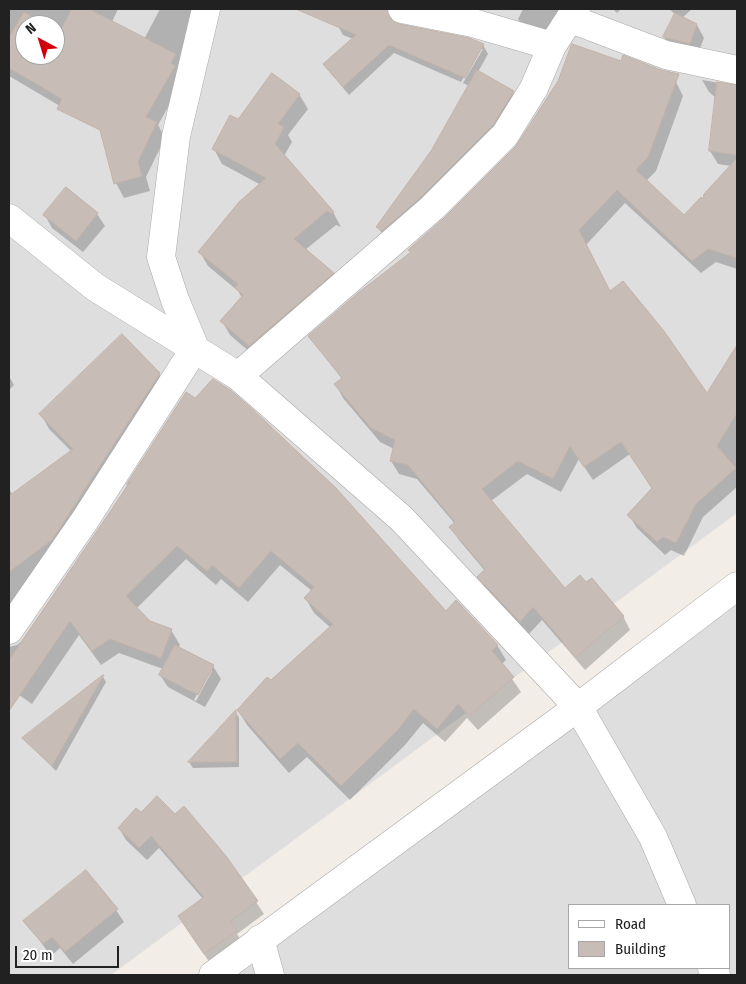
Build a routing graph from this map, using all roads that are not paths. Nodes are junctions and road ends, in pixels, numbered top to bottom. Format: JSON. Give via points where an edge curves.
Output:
{"nodes":[{"id":1,"x":206,"y":9,"type":"edge"},
{"id":2,"x":402,"y":9,"type":"edge"},
{"id":3,"x":574,"y":14,"type":"edge"},
{"id":4,"x":552,"y":46,"type":"junction"},
{"id":5,"x":737,"y":70,"type":"edge"},
{"id":6,"x":9,"y":218,"type":"edge"},
{"id":7,"x":195,"y":348,"type":"junction"},
{"id":8,"x":238,"y":376,"type":"junction"},
{"id":9,"x":737,"y":586,"type":"edge"},
{"id":10,"x":9,"y":630,"type":"edge"},
{"id":11,"x":578,"y":707,"type":"junction"},
{"id":12,"x":682,"y":904,"type":"edge"},
{"id":13,"x":260,"y":939,"type":"junction"},
{"id":14,"x":213,"y":975,"type":"edge"},
{"id":15,"x":270,"y":975,"type":"edge"}],
"edges":[{"from":1,"to":7,"type":"street","via":[[176,136],[161,256]]},
{"from":2,"to":4,"type":"street","via":[[473,23]]},
{"from":3,"to":4,"type":"street"},
{"from":3,"to":5,"type":"street","via":[[666,55]]},
{"from":4,"to":8,"type":"street","via":[[534,88],[505,135],[432,208]]},
{"from":6,"to":7,"type":"street","via":[[95,287]]},
{"from":7,"to":8,"type":"street"},
{"from":7,"to":10,"type":"street","via":[[85,520]]},
{"from":8,"to":11,"type":"street","via":[[402,520]]},
{"from":9,"to":11,"type":"street"},
{"from":11,"to":12,"type":"street","via":[[653,837]]},
{"from":11,"to":13,"type":"street"},
{"from":13,"to":14,"type":"street"},
{"from":13,"to":15,"type":"street"}]}
